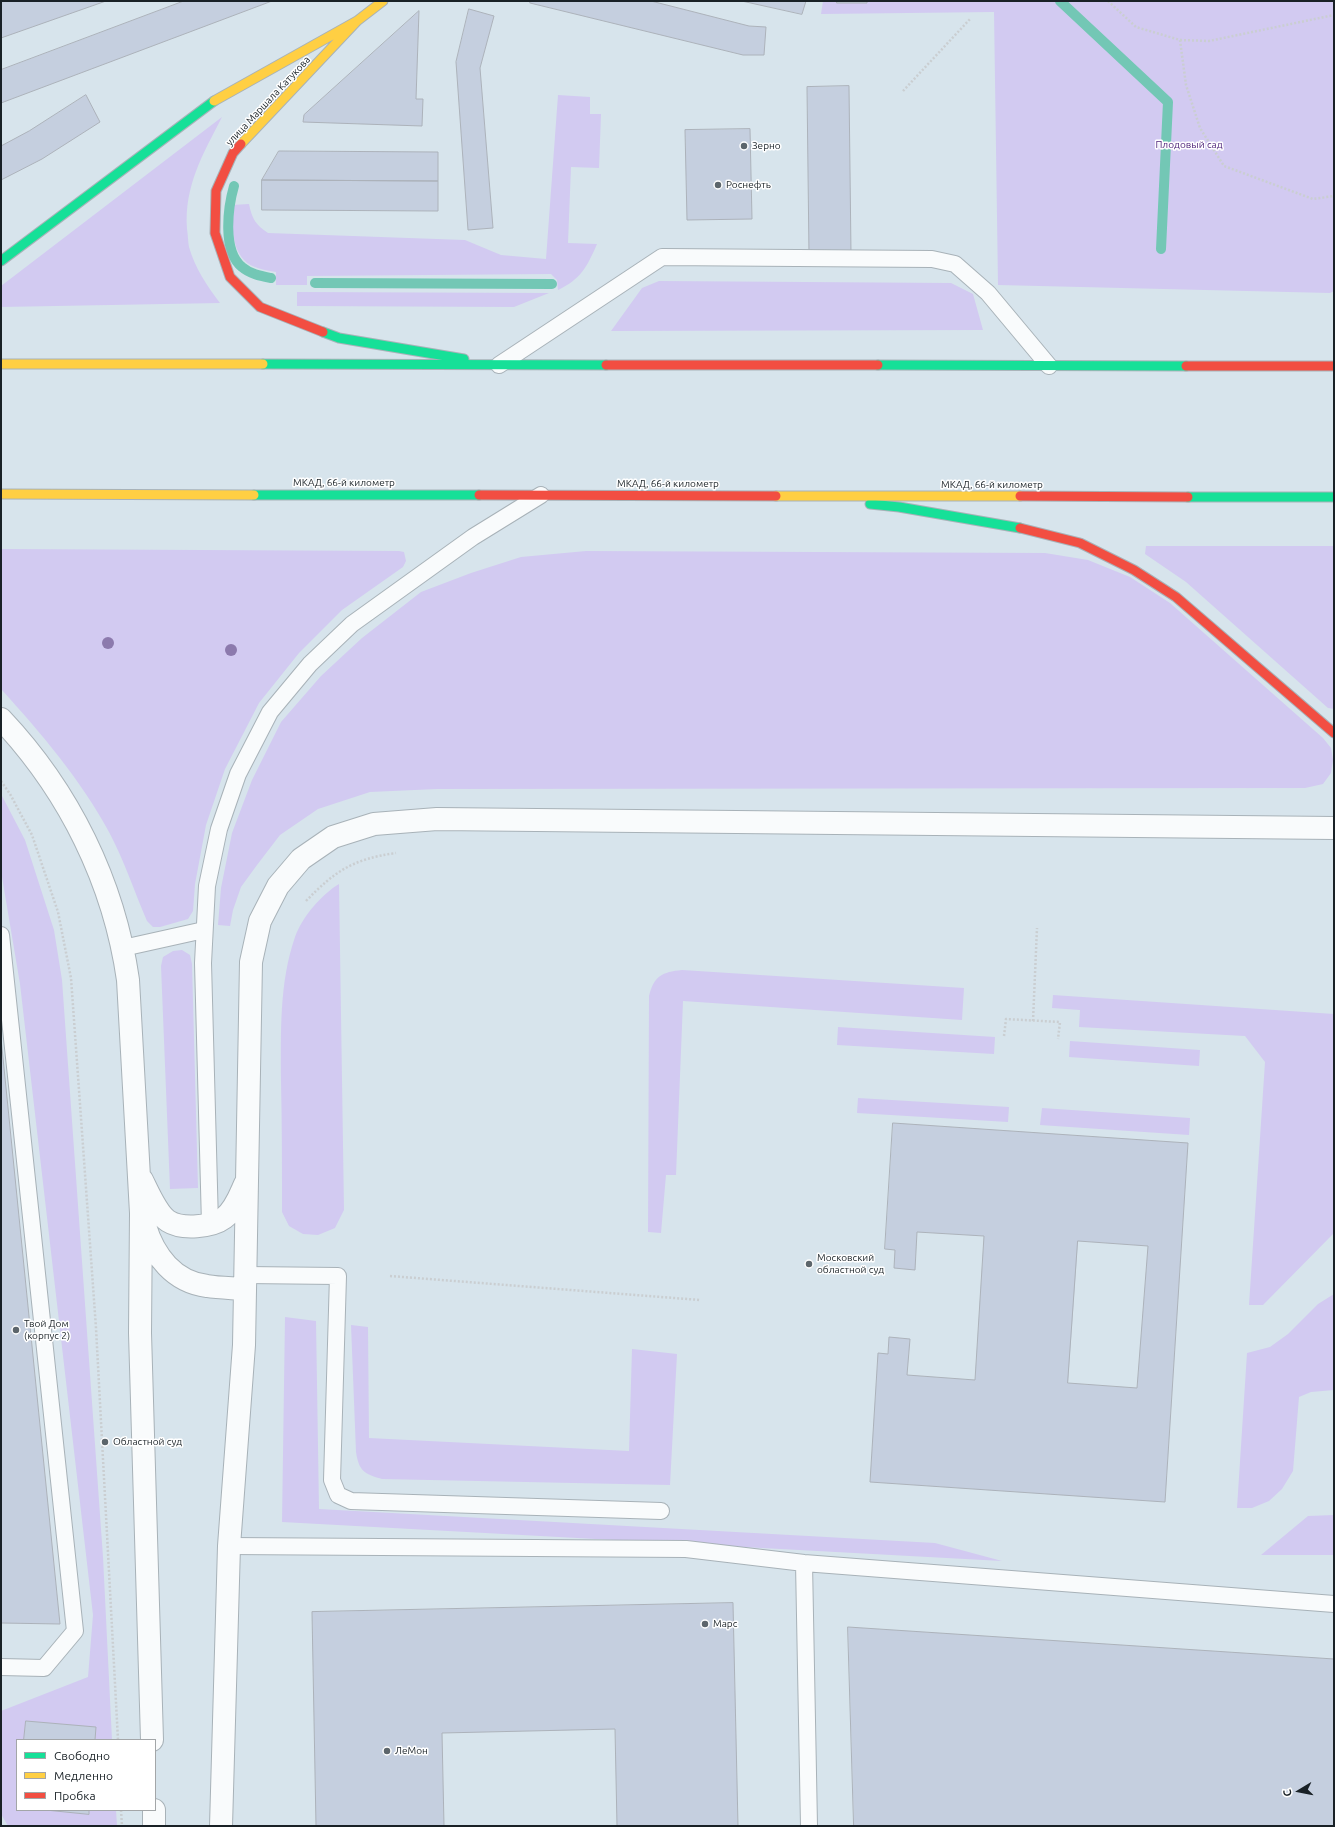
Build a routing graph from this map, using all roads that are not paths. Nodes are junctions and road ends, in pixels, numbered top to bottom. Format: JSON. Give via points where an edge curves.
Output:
{"nodes":[{"id":1,"x":383,"y":1,"type":"edge"},
{"id":2,"x":357,"y":21,"type":"junction"},
{"id":3,"x":1,"y":261,"type":"edge"},
{"id":4,"x":1,"y":364,"type":"edge"},
{"id":5,"x":499,"y":365,"type":"junction"},
{"id":6,"x":1049,"y":366,"type":"junction"},
{"id":7,"x":1334,"y":366,"type":"edge"},
{"id":8,"x":1,"y":494,"type":"edge"},
{"id":9,"x":542,"y":495,"type":"junction"},
{"id":10,"x":779,"y":495,"type":"junction"},
{"id":11,"x":1334,"y":497,"type":"edge"},
{"id":12,"x":1,"y":719,"type":"edge"},
{"id":13,"x":1334,"y":733,"type":"edge"},
{"id":14,"x":1334,"y":828,"type":"edge"},
{"id":15,"x":204,"y":930,"type":"junction"},
{"id":16,"x":1,"y":935,"type":"edge"},
{"id":17,"x":123,"y":948,"type":"junction"},
{"id":18,"x":140,"y":1178,"type":"junction"},
{"id":19,"x":247,"y":1178,"type":"junction"},
{"id":20,"x":141,"y":1213,"type":"junction"},
{"id":21,"x":210,"y":1224,"type":"junction"},
{"id":22,"x":245,"y":1282,"type":"junction"},
{"id":23,"x":661,"y":1511,"type":"dead end"},
{"id":24,"x":229,"y":1546,"type":"junction"},
{"id":25,"x":804,"y":1563,"type":"junction"},
{"id":26,"x":1334,"y":1604,"type":"edge"},
{"id":27,"x":1,"y":1667,"type":"edge"},
{"id":28,"x":152,"y":1739,"type":"edge"},
{"id":29,"x":154,"y":1811,"type":"edge"},
{"id":30,"x":154,"y":1826,"type":"edge"},
{"id":31,"x":221,"y":1826,"type":"edge"},
{"id":32,"x":809,"y":1826,"type":"edge"}],
"edges":[{"from":1,"to":2,"type":"main road","name":"улица Маршала Катукова"},
{"from":2,"to":3,"type":"main road","name":"улица Маршала Катукова","via":[[218,98]]},
{"from":2,"to":5,"type":"main road","name":"улица Маршала Катукова","via":[[233,153],[216,190],[215,233],[230,277],[260,307],[339,338]]},
{"from":4,"to":5,"type":"main road"},
{"from":5,"to":6,"type":"main road"},
{"from":5,"to":6,"type":"lane","via":[[662,257],[932,259],[955,264],[988,293]]},
{"from":6,"to":7,"type":"main road"},
{"from":8,"to":9,"type":"main road","name":"МКАД, 66-й километр"},
{"from":9,"to":10,"type":"main road","name":"МКАД, 66-й километр"},
{"from":9,"to":15,"type":"lane","via":[[473,537],[352,624],[310,664],[270,712],[238,774],[219,829],[207,886]]},
{"from":10,"to":11,"type":"main road","name":"МКАД, 66-й километр"},
{"from":10,"to":13,"type":"main road","via":[[899,507],[1008,525],[1080,543],[1134,570],[1176,597]]},
{"from":12,"to":17,"type":"street","via":[[41,768],[87,843],[104,884]]},
{"from":14,"to":19,"type":"street","via":[[437,819],[374,824],[332,837],[301,859],[278,886],[260,920],[251,962]]},
{"from":15,"to":17,"type":"lane"},
{"from":15,"to":21,"type":"lane"},
{"from":16,"to":27,"type":"lane","via":[[75,1631],[44,1668]]},
{"from":17,"to":18,"type":"street","via":[[128,980]]},
{"from":18,"to":20,"type":"street"},
{"from":18,"to":21,"type":"street","via":[[154,1204],[168,1221],[188,1227]]},
{"from":19,"to":21,"type":"street","via":[[239,1199],[225,1218]]},
{"from":19,"to":22,"type":"street"},
{"from":20,"to":22,"type":"street","via":[[149,1239],[161,1261],[182,1278],[206,1286]]},
{"from":20,"to":28,"type":"street","via":[[140,1333]]},
{"from":22,"to":23,"type":"lane","via":[[338,1276],[332,1480],[338,1495],[351,1501]]},
{"from":22,"to":24,"type":"street","via":[[244,1345]]},
{"from":24,"to":25,"type":"lane","via":[[686,1549]]},
{"from":24,"to":31,"type":"street"},
{"from":25,"to":26,"type":"lane"},
{"from":25,"to":32,"type":"lane"},
{"from":29,"to":30,"type":"street"}]}
